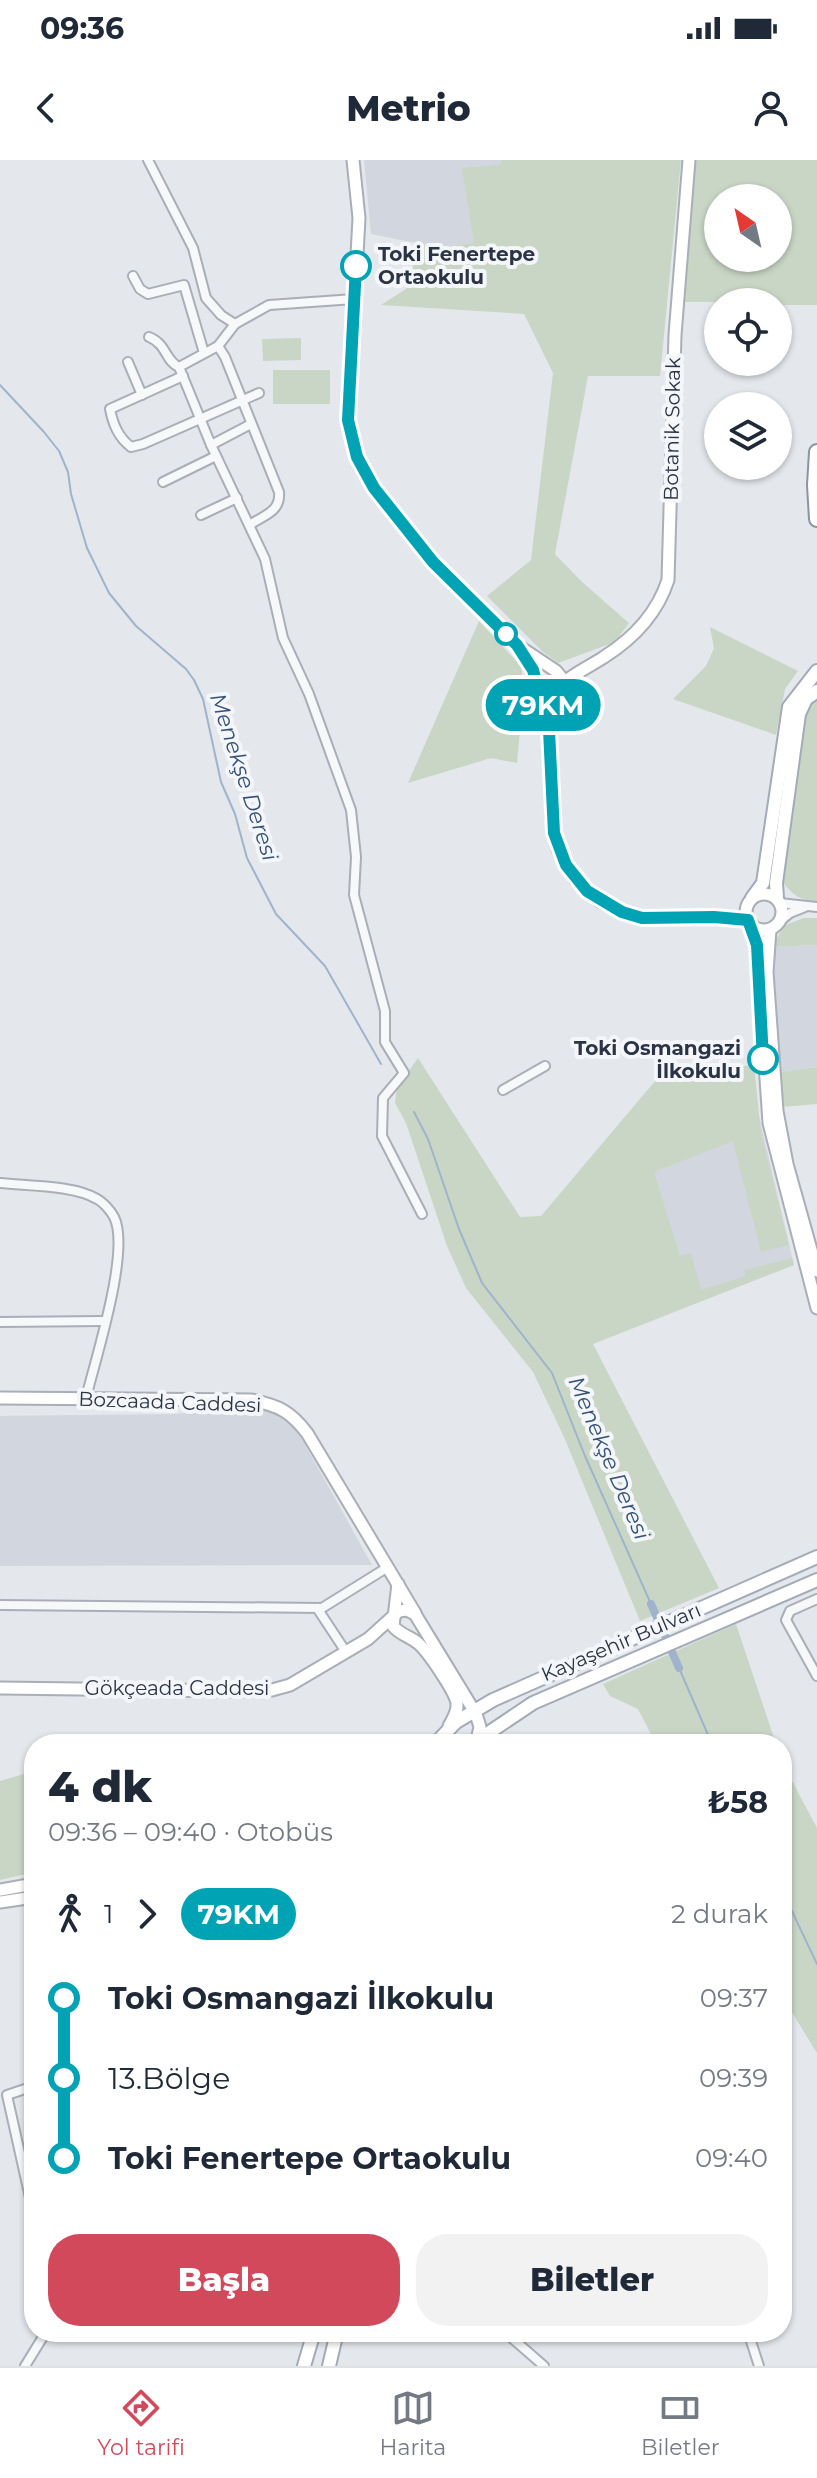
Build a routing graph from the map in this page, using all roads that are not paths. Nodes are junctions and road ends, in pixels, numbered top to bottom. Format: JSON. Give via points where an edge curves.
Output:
{"nodes":[{"id":1,"x":148,"y":160,"type":"edge"},
{"id":2,"x":353,"y":160,"type":"edge"},
{"id":3,"x":689,"y":160,"type":"edge"},
{"id":4,"x":133,"y":276,"type":"dead end"},
{"id":5,"x":354,"y":299,"type":"junction"},
{"id":6,"x":235,"y":324,"type":"junction"},
{"id":7,"x":149,"y":337,"type":"dead end"},
{"id":8,"x":218,"y":346,"type":"junction"},
{"id":9,"x":204,"y":353,"type":"junction"},
{"id":10,"x":128,"y":362,"type":"dead end"},
{"id":11,"x":181,"y":372,"type":"junction"},
{"id":12,"x":259,"y":393,"type":"dead end"},
{"id":13,"x":142,"y":395,"type":"junction"},
{"id":14,"x":241,"y":401,"type":"junction"},
{"id":15,"x":199,"y":418,"type":"junction"},
{"id":16,"x":251,"y":424,"type":"junction"},
{"id":17,"x":211,"y":445,"type":"junction"},
{"id":18,"x":817,"y":452,"type":"edge"},
{"id":19,"x":216,"y":456,"type":"junction"},
{"id":20,"x":163,"y":482,"type":"dead end"},
{"id":21,"x":237,"y":498,"type":"junction"},
{"id":22,"x":201,"y":515,"type":"dead end"},
{"id":23,"x":817,"y":519,"type":"edge"},
{"id":24,"x":251,"y":524,"type":"junction"},
{"id":25,"x":517,"y":645,"type":"junction"},
{"id":26,"x":590,"y":665,"type":"junction"},
{"id":27,"x":554,"y":670,"type":"junction"},
{"id":28,"x":817,"y":671,"type":"edge"},
{"id":29,"x":538,"y":685,"type":"junction"},
{"id":30,"x":559,"y":687,"type":"junction"},
{"id":31,"x":817,"y":691,"type":"edge"},
{"id":32,"x":549,"y":730,"type":"junction"},
{"id":33,"x":781,"y":802,"type":"junction"},
{"id":34,"x":750,"y":900,"type":"junction"},
{"id":35,"x":778,"y":900,"type":"junction"},
{"id":36,"x":805,"y":906,"type":"junction"},
{"id":37,"x":817,"y":907,"type":"edge"},
{"id":38,"x":714,"y":917,"type":"junction"},
{"id":39,"x":750,"y":922,"type":"junction"},
{"id":40,"x":774,"y":925,"type":"junction"},
{"id":41,"x":545,"y":1066,"type":"dead end"},
{"id":42,"x":503,"y":1090,"type":"dead end"},
{"id":43,"x":0,"y":1183,"type":"edge"},
{"id":44,"x":422,"y":1214,"type":"dead end"},
{"id":45,"x":817,"y":1271,"type":"edge"},
{"id":46,"x":817,"y":1308,"type":"edge"},
{"id":47,"x":104,"y":1321,"type":"junction"},
{"id":48,"x":0,"y":1322,"type":"edge"},
{"id":49,"x":0,"y":1398,"type":"edge"},
{"id":50,"x":86,"y":1398,"type":"junction"},
{"id":51,"x":812,"y":1559,"type":"edge"},
{"id":52,"x":388,"y":1567,"type":"junction"},
{"id":53,"x":817,"y":1580,"type":"edge"},
{"id":54,"x":398,"y":1583,"type":"junction"},
{"id":55,"x":817,"y":1599,"type":"edge"},
{"id":56,"x":0,"y":1605,"type":"edge"},
{"id":57,"x":317,"y":1608,"type":"junction"},
{"id":58,"x":417,"y":1617,"type":"junction"},
{"id":59,"x":394,"y":1618,"type":"junction"},
{"id":60,"x":406,"y":1635,"type":"junction"},
{"id":61,"x":346,"y":1652,"type":"junction"},
{"id":62,"x":817,"y":1676,"type":"edge"},
{"id":63,"x":0,"y":1688,"type":"edge"},
{"id":64,"x":465,"y":1697,"type":"junction"},
{"id":65,"x":493,"y":1700,"type":"junction"},
{"id":66,"x":474,"y":1710,"type":"junction"},
{"id":67,"x":447,"y":1730,"type":"junction"},
{"id":68,"x":444,"y":1734,"type":"edge"},
{"id":69,"x":477,"y":1734,"type":"edge"},
{"id":70,"x":486,"y":1734,"type":"edge"},
{"id":71,"x":24,"y":1886,"type":"edge"},
{"id":72,"x":0,"y":1890,"type":"edge"},
{"id":73,"x":24,"y":1898,"type":"edge"},
{"id":74,"x":0,"y":1902,"type":"edge"},
{"id":75,"x":24,"y":2089,"type":"edge"},
{"id":76,"x":24,"y":2171,"type":"edge"},
{"id":77,"x":40,"y":2342,"type":"edge"},
{"id":78,"x":311,"y":2342,"type":"edge"},
{"id":79,"x":335,"y":2342,"type":"edge"},
{"id":80,"x":516,"y":2342,"type":"edge"},
{"id":81,"x":751,"y":2342,"type":"edge"},
{"id":82,"x":25,"y":2366,"type":"edge"},
{"id":83,"x":304,"y":2366,"type":"edge"},
{"id":84,"x":329,"y":2366,"type":"edge"},
{"id":85,"x":544,"y":2366,"type":"edge"},
{"id":86,"x":759,"y":2366,"type":"edge"}],
"edges":[{"from":1,"to":6,"type":"street","via":[[193,248],[206,298]]},
{"from":2,"to":5,"type":"main road","via":[[359,218]]},
{"from":3,"to":26,"type":"main road","name":"Botanik Sokak","via":[[675,335],[668,580],[645,623]]},
{"from":4,"to":9,"type":"street","via":[[148,294],[184,285]]},
{"from":5,"to":6,"type":"street","via":[[269,305]]},
{"from":5,"to":25,"type":"main road","via":[[348,420],[357,457],[374,488],[433,562]]},
{"from":6,"to":8,"type":"street"},
{"from":7,"to":11,"type":"street","via":[[158,340]]},
{"from":8,"to":9,"type":"street"},
{"from":8,"to":14,"type":"street"},
{"from":9,"to":11,"type":"street"},
{"from":10,"to":13,"type":"street"},
{"from":11,"to":13,"type":"street"},
{"from":11,"to":15,"type":"street"},
{"from":12,"to":14,"type":"street"},
{"from":13,"to":15,"type":"street","via":[[110,409],[118,432],[131,447]]},
{"from":14,"to":15,"type":"street"},
{"from":14,"to":16,"type":"street"},
{"from":15,"to":17,"type":"street"},
{"from":16,"to":17,"type":"street"},
{"from":16,"to":24,"type":"street","via":[[280,501]]},
{"from":17,"to":19,"type":"street"},
{"from":18,"to":23,"type":"highway"},
{"from":19,"to":20,"type":"street"},
{"from":19,"to":21,"type":"street"},
{"from":21,"to":22,"type":"street"},
{"from":21,"to":24,"type":"street"},
{"from":24,"to":44,"type":"street","via":[[265,559],[283,638],[351,810],[354,895],[385,1011],[385,1042],[404,1073],[383,1098],[382,1136]]},
{"from":25,"to":27,"type":"main road"},
{"from":25,"to":29,"type":"main road"},
{"from":26,"to":27,"type":"main road","name":"Botanik Sokak"},
{"from":26,"to":30,"type":"main road","name":"Botanik Sokak"},
{"from":27,"to":29,"type":"main road","via":[[541,672]]},
{"from":27,"to":30,"type":"main road","via":[[561,677]]},
{"from":28,"to":33,"type":"main road","via":[[789,707]]},
{"from":29,"to":30,"type":"main road","via":[[548,692]]},
{"from":29,"to":32,"type":"main road"},
{"from":30,"to":32,"type":"main road"},
{"from":31,"to":33,"type":"main road","via":[[799,714]]},
{"from":32,"to":38,"type":"main road","via":[[554,833],[575,879],[600,901],[642,918]]},
{"from":33,"to":34,"type":"main road","via":[[763,883]]},
{"from":33,"to":35,"type":"main road"},
{"from":34,"to":35,"type":"main road","via":[[762,894]]},
{"from":34,"to":38,"type":"main road"},
{"from":34,"to":39,"type":"main road"},
{"from":35,"to":36,"type":"street"},
{"from":35,"to":40,"type":"main road","via":[[782,912]]},
{"from":36,"to":37,"type":"street"},
{"from":36,"to":40,"type":"street"},
{"from":38,"to":39,"type":"main road"},
{"from":39,"to":40,"type":"main road","via":[[756,928]]},
{"from":39,"to":46,"type":"main road","via":[[757,945],[769,1123]]},
{"from":40,"to":45,"type":"main road","via":[[767,972],[777,1111]]},
{"from":41,"to":42,"type":"street"},
{"from":43,"to":47,"type":"street","via":[[84,1193],[114,1217],[118,1264]]},
{"from":47,"to":48,"type":"street"},
{"from":47,"to":50,"type":"street"},
{"from":49,"to":50,"type":"main road","name":"Bozcaada Caddesi"},
{"from":50,"to":52,"type":"main road","name":"Bozcaada Caddesi","via":[[252,1400],[287,1412],[307,1433]]},
{"from":51,"to":65,"type":"main road","name":"Kayaşehir Bulvarı"},
{"from":52,"to":54,"type":"main road","name":"Bozcaada Caddesi"},
{"from":52,"to":57,"type":"street"},
{"from":53,"to":70,"type":"main road","name":"Kayaşehir Bulvarı","via":[[533,1703]]},
{"from":54,"to":58,"type":"main road","name":"Bozcaada Caddesi"},
{"from":54,"to":59,"type":"main road"},
{"from":55,"to":62,"type":"street","via":[[790,1611],[786,1620]]},
{"from":56,"to":57,"type":"street"},
{"from":57,"to":61,"type":"street"},
{"from":58,"to":59,"type":"main road","via":[[407,1610]]},
{"from":58,"to":60,"type":"main road","via":[[416,1629]]},
{"from":58,"to":64,"type":"main road","name":"Bozcaada Caddesi"},
{"from":59,"to":60,"type":"main road","via":[[395,1629]]},
{"from":59,"to":61,"type":"main road","name":"Gökçeada Caddesi"},
{"from":60,"to":67,"type":"main road","via":[[425,1650],[456,1698]]},
{"from":61,"to":63,"type":"main road","name":"Gökçeada Caddesi","via":[[272,1690]]},
{"from":64,"to":65,"type":"main road"},
{"from":64,"to":66,"type":"main road","name":"Bozcaada Caddesi"},
{"from":65,"to":66,"type":"main road","name":"Kayaşehir Bulvarı"},
{"from":66,"to":67,"type":"main road","name":"Kayaşehir Bulvarı"},
{"from":66,"to":69,"type":"main road"},
{"from":67,"to":68,"type":"main road","name":"Kayaşehir Bulvarı"},
{"from":71,"to":72,"type":"main road"},
{"from":73,"to":74,"type":"main road"},
{"from":75,"to":76,"type":"street","via":[[7,2095]]},
{"from":77,"to":82,"type":"street"},
{"from":78,"to":83,"type":"main road"},
{"from":79,"to":84,"type":"main road"},
{"from":80,"to":85,"type":"street"},
{"from":81,"to":86,"type":"street"}]}
